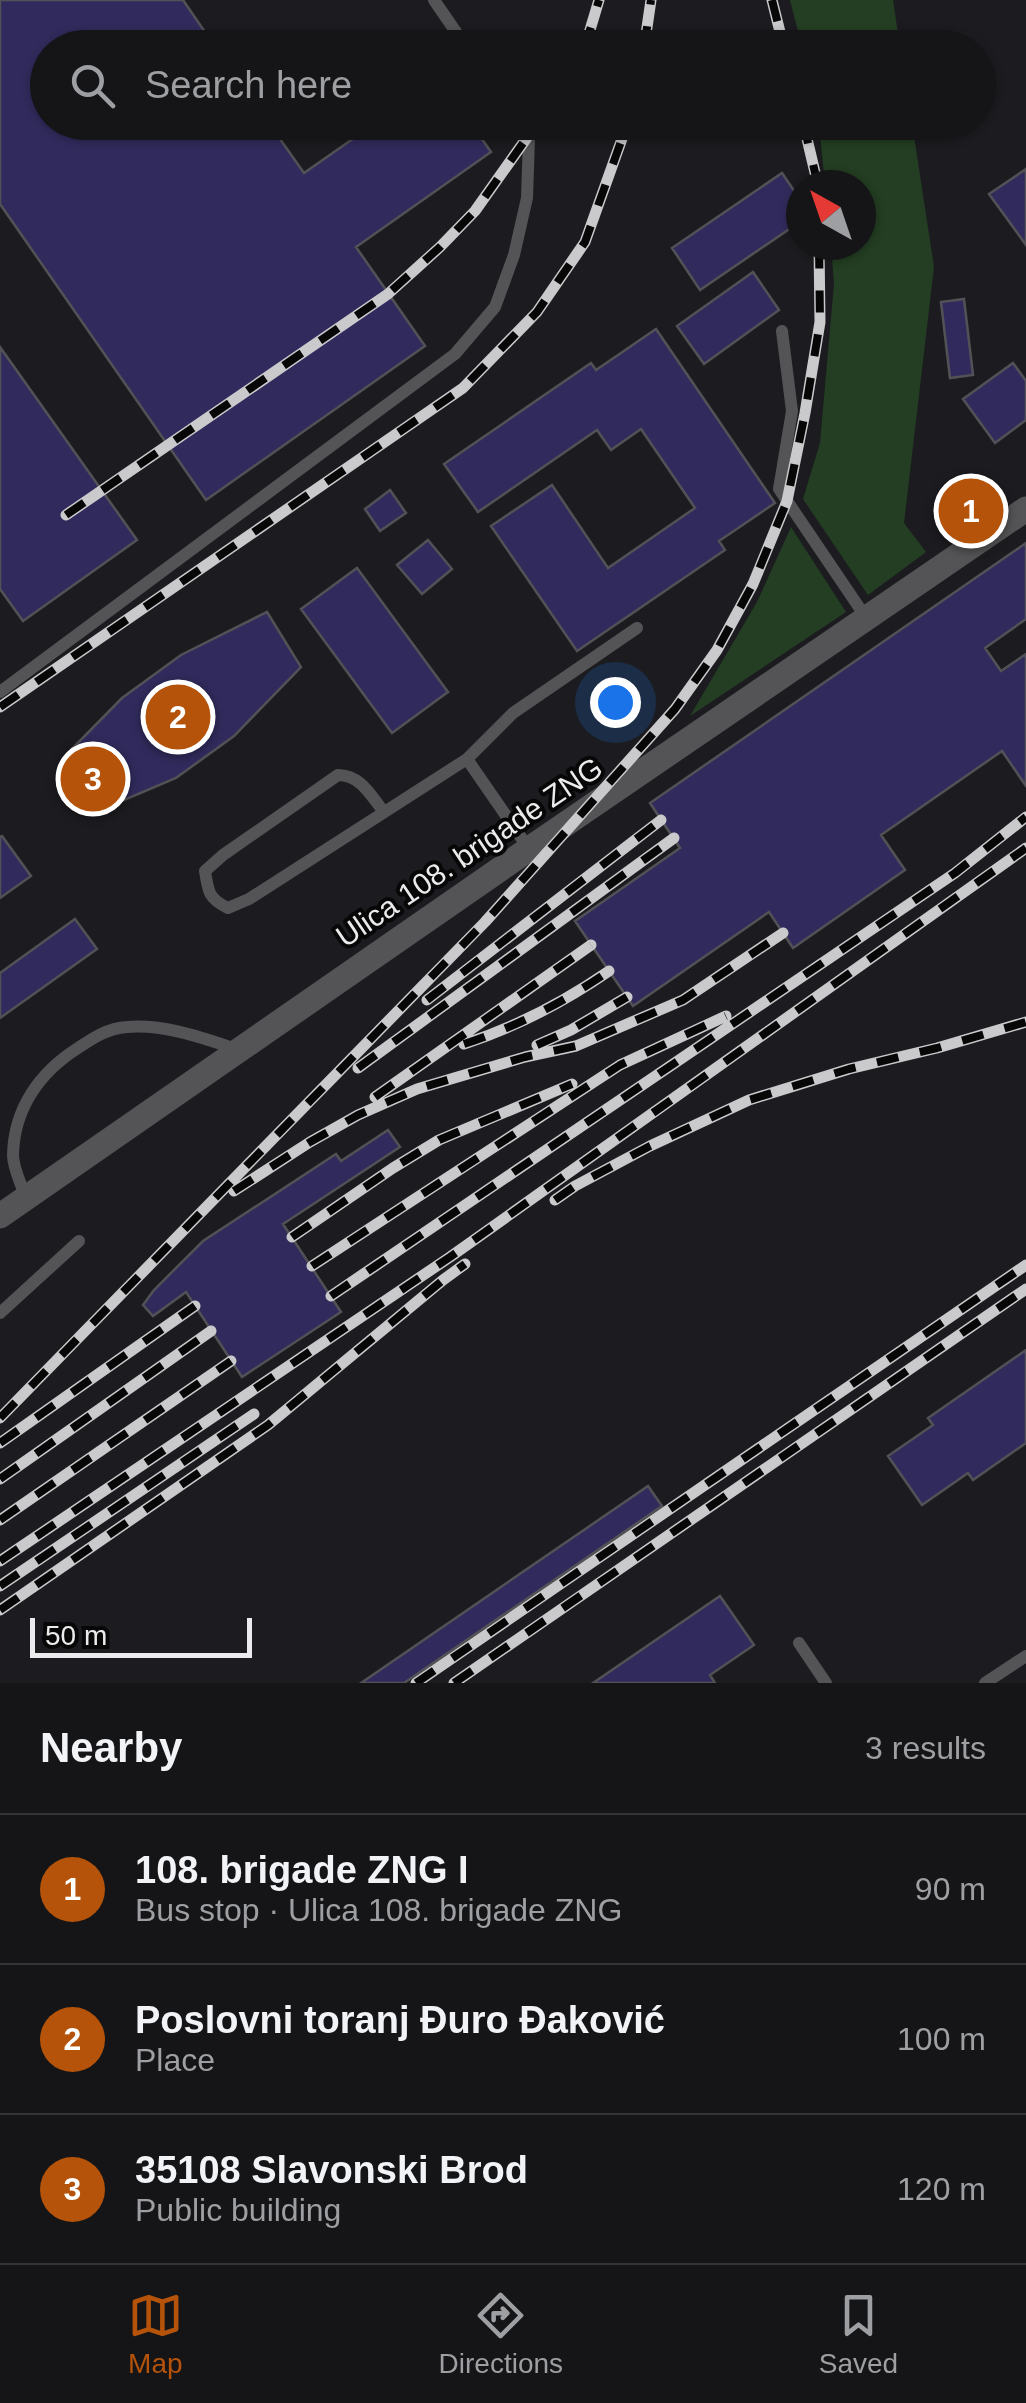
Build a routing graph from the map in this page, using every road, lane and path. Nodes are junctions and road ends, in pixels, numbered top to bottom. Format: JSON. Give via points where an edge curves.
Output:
{"nodes":[{"id":1,"x":434,"y":0,"type":"edge"},
{"id":2,"x":455,"y":30,"type":"edge"},
{"id":3,"x":529,"y":140,"type":"edge"},
{"id":4,"x":782,"y":331,"type":"dead end"},
{"id":5,"x":1026,"y":510,"type":"edge"},
{"id":6,"x":867,"y":619,"type":"junction"},
{"id":7,"x":637,"y":628,"type":"dead end"},
{"id":8,"x":0,"y":692,"type":"edge"},
{"id":9,"x":467,"y":760,"type":"junction"},
{"id":10,"x":384,"y":812,"type":"junction"},
{"id":11,"x":530,"y":849,"type":"junction"},
{"id":12,"x":239,"y":1050,"type":"junction"},
{"id":13,"x":26,"y":1199,"type":"junction"},
{"id":14,"x":0,"y":1216,"type":"edge"},
{"id":15,"x":79,"y":1240,"type":"dead end"},
{"id":16,"x":0,"y":1313,"type":"edge"},
{"id":17,"x":800,"y":1643,"type":"dead end"},
{"id":18,"x":1026,"y":1656,"type":"edge"},
{"id":19,"x":826,"y":1683,"type":"edge"},
{"id":20,"x":986,"y":1683,"type":"edge"}],
"edges":[{"from":1,"to":2,"type":"lane"},
{"from":3,"to":8,"type":"lane","via":[[527,198],[514,256],[494,307],[455,354]]},
{"from":4,"to":6,"type":"lane","via":[[792,411],[779,489]]},
{"from":5,"to":6,"type":"street","name":"Ulica 108. brigade ZNG"},
{"from":6,"to":11,"type":"street","name":"Ulica 108. brigade ZNG"},
{"from":7,"to":9,"type":"lane","via":[[513,712]]},
{"from":9,"to":10,"type":"lane"},
{"from":9,"to":11,"type":"lane"},
{"from":10,"to":10,"type":"lane","via":[[351,775],[338,776],[205,872],[214,902],[228,908],[250,899]]},
{"from":11,"to":12,"type":"street","name":"Ulica 108. brigade ZNG"},
{"from":12,"to":13,"type":"street","name":"Ulica 108. brigade ZNG"},
{"from":12,"to":13,"type":"lane","via":[[192,1034],[125,1027],[101,1033],[60,1059],[33,1088],[16,1121],[13,1159]]},
{"from":13,"to":14,"type":"street","name":"Ulica 108. brigade ZNG"},
{"from":15,"to":16,"type":"lane"},
{"from":17,"to":19,"type":"lane"},
{"from":18,"to":20,"type":"lane"}]}
